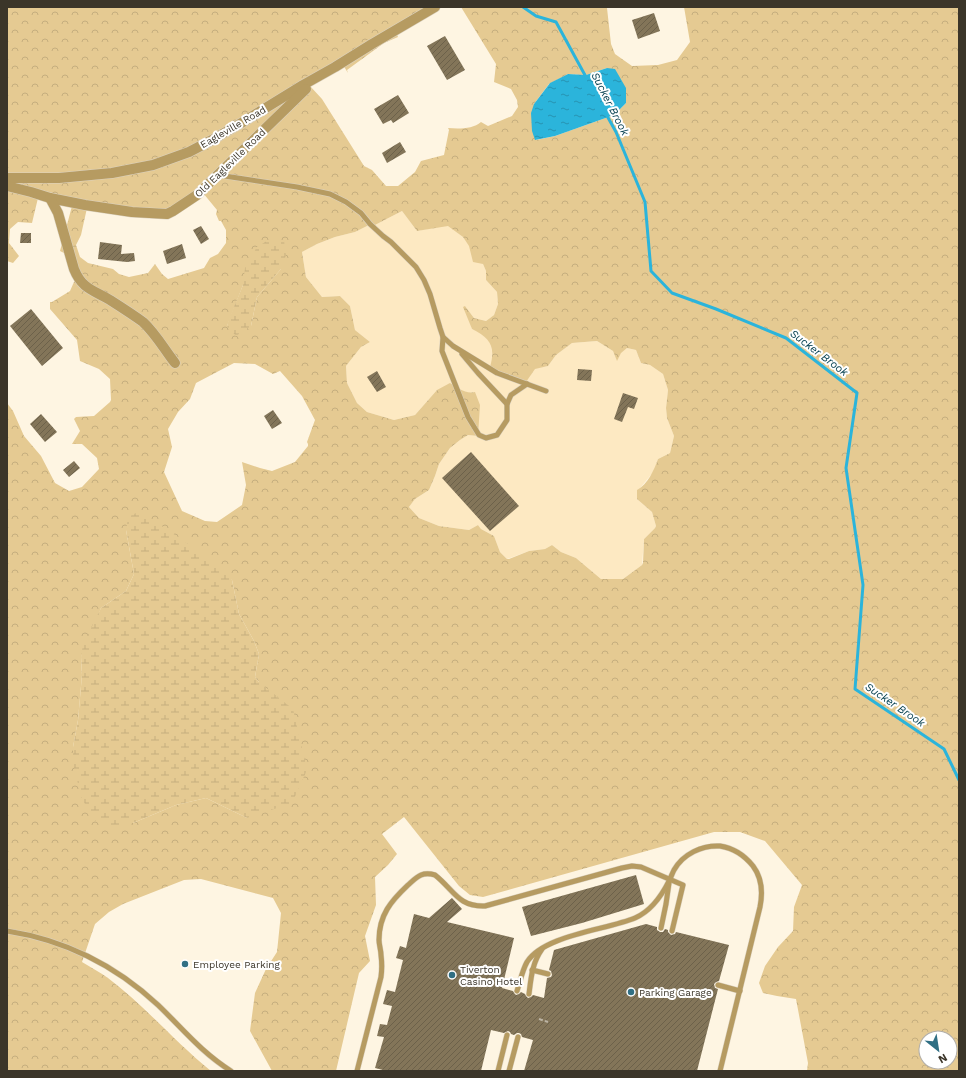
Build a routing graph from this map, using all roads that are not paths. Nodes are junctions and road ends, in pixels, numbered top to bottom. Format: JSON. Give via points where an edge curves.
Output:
{"nodes":[{"id":1,"x":435,"y":7,"type":"edge"},
{"id":2,"x":319,"y":76,"type":"junction"},
{"id":3,"x":218,"y":175,"type":"junction"},
{"id":4,"x":7,"y":178,"type":"edge"},
{"id":5,"x":7,"y":186,"type":"edge"},
{"id":6,"x":50,"y":198,"type":"junction"},
{"id":7,"x":443,"y":337,"type":"junction"},
{"id":8,"x":459,"y":350,"type":"junction"},
{"id":9,"x":175,"y":363,"type":"dead end"},
{"id":10,"x":527,"y":384,"type":"junction"},
{"id":11,"x":546,"y":391,"type":"dead end"},
{"id":12,"x":507,"y":404,"type":"junction"},
{"id":13,"x":670,"y":880,"type":"junction"},
{"id":14,"x":661,"y":928,"type":"dead end"},
{"id":15,"x":7,"y":930,"type":"edge"},
{"id":16,"x":672,"y":930,"type":"dead end"},
{"id":17,"x":544,"y":947,"type":"junction"},
{"id":18,"x":532,"y":970,"type":"junction"},
{"id":19,"x":548,"y":974,"type":"dead end"},
{"id":20,"x":718,"y":985,"type":"dead end"},
{"id":21,"x":518,"y":991,"type":"dead end"},
{"id":22,"x":740,"y":991,"type":"junction"},
{"id":23,"x":529,"y":994,"type":"dead end"},
{"id":24,"x":507,"y":1035,"type":"dead end"},
{"id":25,"x":518,"y":1037,"type":"dead end"},
{"id":26,"x":230,"y":1071,"type":"edge"},
{"id":27,"x":357,"y":1071,"type":"edge"},
{"id":28,"x":498,"y":1071,"type":"edge"},
{"id":29,"x":510,"y":1071,"type":"edge"},
{"id":30,"x":720,"y":1071,"type":"edge"}],
"edges":[{"from":1,"to":2,"type":"street","name":"Eagleville Road"},
{"from":2,"to":3,"type":"street","name":"Old Eagleville Road"},
{"from":2,"to":4,"type":"street","name":"Eagleville Road","via":[[212,140],[189,152],[153,165],[87,176]]},
{"from":3,"to":6,"type":"street","name":"Old Eagleville Road","via":[[192,200],[167,214],[124,212]]},
{"from":3,"to":7,"type":"lane","via":[[330,194],[354,207],[416,267],[430,294]]},
{"from":5,"to":6,"type":"street","name":"Old Eagleville Road"},
{"from":6,"to":9,"type":"street","via":[[58,213],[74,269],[81,282],[146,326]]},
{"from":7,"to":8,"type":"lane"},
{"from":7,"to":12,"type":"lane","via":[[442,351],[468,417],[479,435],[486,438],[497,435],[507,420]]},
{"from":8,"to":10,"type":"lane","via":[[497,373]]},
{"from":8,"to":12,"type":"lane"},
{"from":10,"to":11,"type":"lane"},
{"from":10,"to":12,"type":"lane","via":[[511,395]]},
{"from":13,"to":14,"type":"lane"},
{"from":13,"to":16,"type":"lane","via":[[683,885]]},
{"from":13,"to":17,"type":"lane","via":[[654,905],[639,916],[562,939]]},
{"from":13,"to":22,"type":"lane","via":[[681,860],[710,847],[724,847],[736,851],[755,869],[762,887],[762,900]]},
{"from":13,"to":27,"type":"lane","via":[[641,867],[632,866],[490,905],[474,906],[464,902],[435,875],[429,873],[417,877],[392,901],[385,912],[379,941],[381,977]]},
{"from":15,"to":26,"type":"lane","via":[[64,945],[127,979],[196,1044]]},
{"from":17,"to":18,"type":"lane"},
{"from":17,"to":21,"type":"lane","via":[[526,964]]},
{"from":18,"to":19,"type":"lane"},
{"from":18,"to":23,"type":"lane"},
{"from":20,"to":22,"type":"lane"},
{"from":22,"to":30,"type":"lane"},
{"from":24,"to":28,"type":"lane"},
{"from":25,"to":29,"type":"lane"}]}
